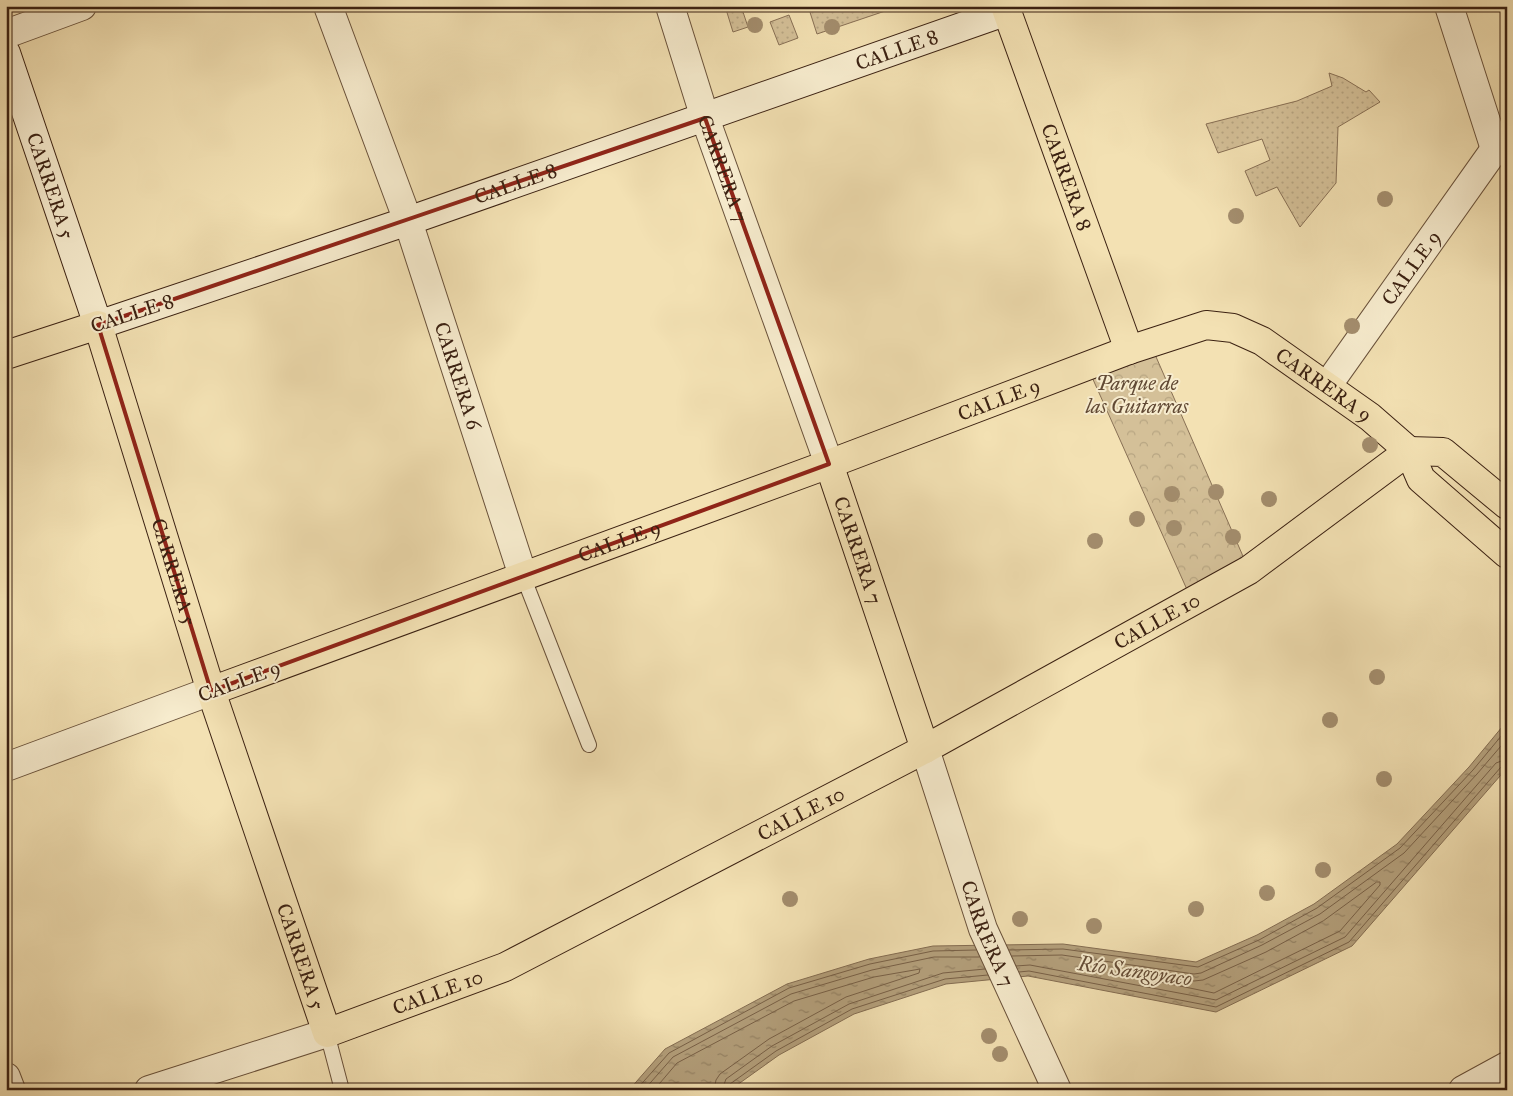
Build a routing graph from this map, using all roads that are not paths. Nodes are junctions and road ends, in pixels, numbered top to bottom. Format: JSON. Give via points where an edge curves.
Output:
{"nodes":[{"id":1,"x":82,"y":6,"type":"edge"},
{"id":2,"x":328,"y":6,"type":"edge"},
{"id":3,"x":670,"y":6,"type":"edge"},
{"id":4,"x":1449,"y":6,"type":"edge"},
{"id":5,"x":1011,"y":8,"type":"edge"},
{"id":6,"x":6,"y":34,"type":"edge"},
{"id":7,"x":6,"y":53,"type":"edge"},
{"id":8,"x":705,"y":118,"type":"junction"},
{"id":9,"x":1501,"y":149,"type":"edge"},
{"id":10,"x":408,"y":221,"type":"junction"},
{"id":11,"x":98,"y":324,"type":"junction"},
{"id":12,"x":1233,"y":328,"type":"joint"},
{"id":13,"x":1129,"y":350,"type":"junction"},
{"id":14,"x":6,"y":354,"type":"edge"},
{"id":15,"x":1327,"y":386,"type":"junction"},
{"id":16,"x":1409,"y":451,"type":"junction"},
{"id":17,"x":829,"y":464,"type":"junction"},
{"id":18,"x":1507,"y":505,"type":"edge"},
{"id":19,"x":1507,"y":554,"type":"edge"},
{"id":20,"x":523,"y":576,"type":"junction"},
{"id":21,"x":211,"y":691,"type":"junction"},
{"id":22,"x":589,"y":745,"type":"dead end"},
{"id":23,"x":925,"y":749,"type":"junction"},
{"id":24,"x":6,"y":767,"type":"edge"},
{"id":25,"x":327,"y":1033,"type":"junction"},
{"id":26,"x":1507,"y":1066,"type":"edge"},
{"id":27,"x":6,"y":1077,"type":"edge"},
{"id":28,"x":10,"y":1090,"type":"edge"},
{"id":29,"x":149,"y":1090,"type":"edge"},
{"id":30,"x":342,"y":1090,"type":"edge"},
{"id":31,"x":1057,"y":1090,"type":"edge"},
{"id":32,"x":1463,"y":1090,"type":"edge"}],
"edges":[{"from":1,"to":6,"type":"street"},
{"from":2,"to":10,"type":"street","name":"CARRERA 6"},
{"from":3,"to":8,"type":"street","name":"CARRERA 7"},
{"from":4,"to":9,"type":"street"},
{"from":5,"to":8,"type":"street","name":"CALLE 8"},
{"from":5,"to":13,"type":"main road","name":"CARRERA 8"},
{"from":7,"to":11,"type":"street","name":"CARRERA 5"},
{"from":8,"to":10,"type":"street","name":"CALLE 8"},
{"from":8,"to":17,"type":"street","name":"CARRERA 7"},
{"from":9,"to":15,"type":"street","name":"CALLE 9"},
{"from":10,"to":11,"type":"street","name":"CALLE 8"},
{"from":10,"to":20,"type":"street","name":"CARRERA 6"},
{"from":11,"to":14,"type":"main road","name":"CALLE 8"},
{"from":11,"to":21,"type":"main road","name":"CARRERA 5"},
{"from":12,"to":13,"type":"main road","name":"CALLE 9","via":[[1206,325]]},
{"from":12,"to":15,"type":"main road","name":"CARRERA 9","via":[[1262,341]]},
{"from":13,"to":17,"type":"main road","name":"CALLE 9"},
{"from":15,"to":16,"type":"main road","name":"CARRERA 9"},
{"from":16,"to":18,"type":"main road","via":[[1443,452]]},
{"from":16,"to":19,"type":"main road","name":"CARRERA 9","via":[[1421,479]]},
{"from":16,"to":23,"type":"main road","name":"CALLE 10","via":[[1249,570]]},
{"from":17,"to":20,"type":"main road","name":"CALLE 9"},
{"from":17,"to":23,"type":"main road","name":"CARRERA 7"},
{"from":20,"to":21,"type":"main road","name":"CALLE 9"},
{"from":20,"to":22,"type":"lane","name":"CARRERA 6"},
{"from":21,"to":24,"type":"street","name":"CALLE 9"},
{"from":21,"to":25,"type":"main road","name":"CARRERA 5"},
{"from":23,"to":25,"type":"main road","name":"CALLE 10","via":[[505,967]]},
{"from":23,"to":31,"type":"street","name":"CARRERA 7","via":[[983,929]]},
{"from":25,"to":29,"type":"street","name":"CALLE 10"},
{"from":25,"to":30,"type":"lane","name":"CARRERA 5"},
{"from":26,"to":32,"type":"street"},
{"from":27,"to":28,"type":"street"}]}
